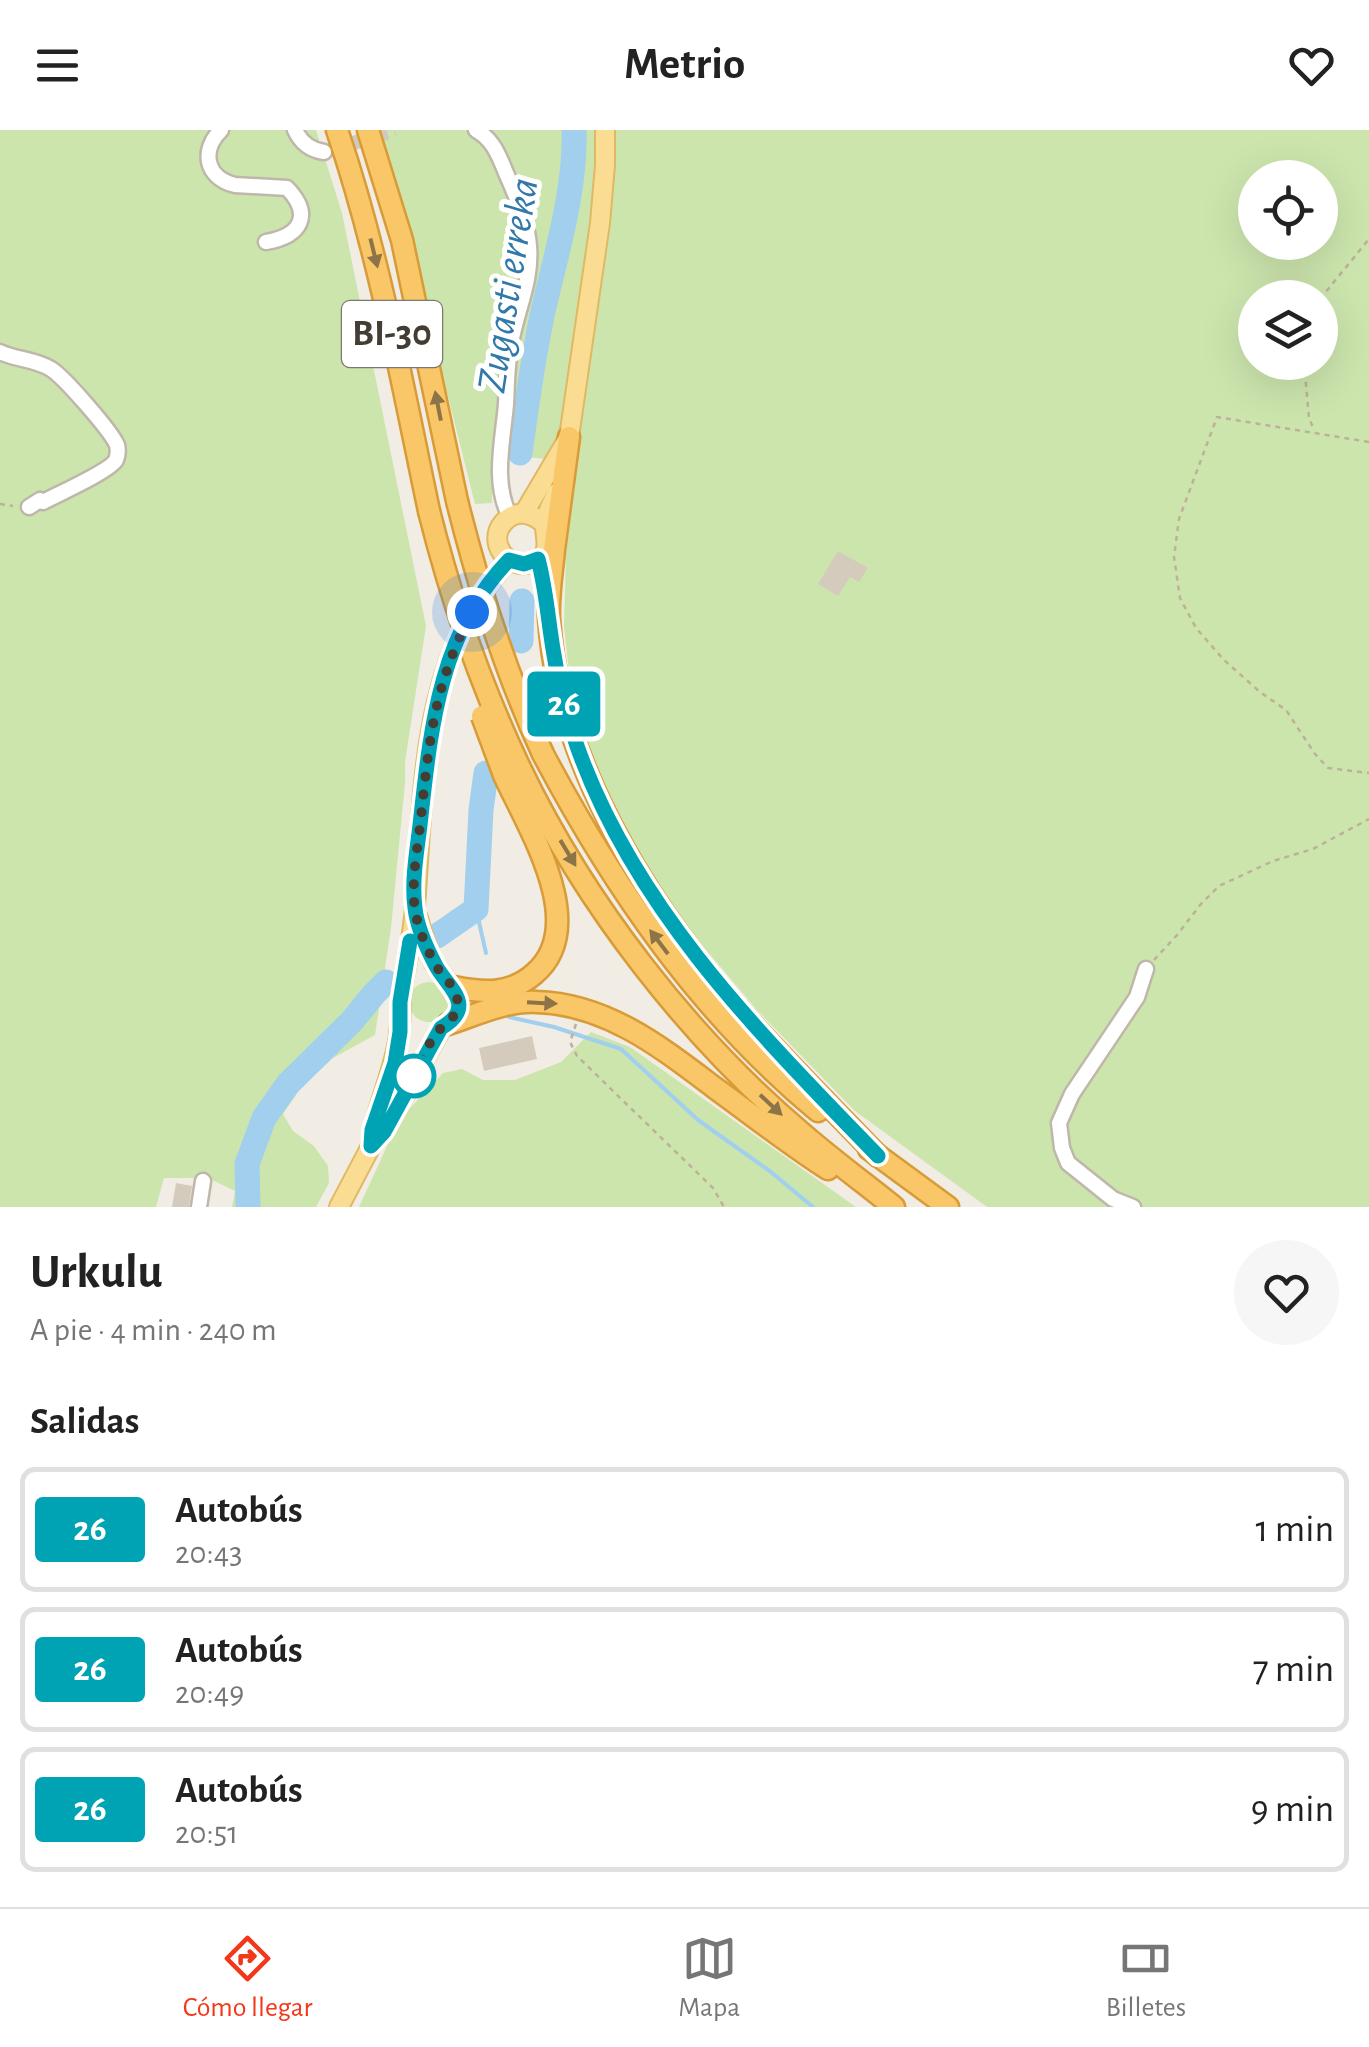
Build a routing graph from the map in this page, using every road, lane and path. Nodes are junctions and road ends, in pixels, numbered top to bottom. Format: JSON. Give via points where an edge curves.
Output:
{"nodes":[{"id":1,"x":221,"y":130,"type":"edge"},
{"id":2,"x":294,"y":130,"type":"edge"},
{"id":3,"x":336,"y":130,"type":"edge"},
{"id":4,"x":368,"y":130,"type":"edge"},
{"id":5,"x":606,"y":130,"type":"edge"},
{"id":6,"x":482,"y":131,"type":"edge"},
{"id":7,"x":324,"y":152,"type":"dead end"},
{"id":8,"x":1369,"y":239,"type":"edge"},
{"id":9,"x":266,"y":242,"type":"dead end"},
{"id":10,"x":1336,"y":280,"type":"edge"},
{"id":11,"x":0,"y":352,"type":"edge"},
{"id":12,"x":1306,"y":380,"type":"edge"},
{"id":13,"x":1315,"y":433,"type":"junction"},
{"id":14,"x":569,"y":437,"type":"junction"},
{"id":15,"x":1369,"y":442,"type":"edge"},
{"id":16,"x":564,"y":470,"type":"junction"},
{"id":17,"x":29,"y":507,"type":"dead end"},
{"id":18,"x":514,"y":513,"type":"junction"},
{"id":19,"x":544,"y":525,"type":"junction"},
{"id":20,"x":538,"y":559,"type":"junction"},
{"id":21,"x":509,"y":560,"type":"junction"},
{"id":22,"x":549,"y":606,"type":"junction"},
{"id":23,"x":512,"y":771,"type":"junction"},
{"id":24,"x":1369,"y":773,"type":"edge"},
{"id":25,"x":1369,"y":819,"type":"edge"},
{"id":26,"x":415,"y":908,"type":"junction"},
{"id":27,"x":1146,"y":968,"type":"joint"},
{"id":28,"x":448,"y":982,"type":"junction"},
{"id":29,"x":402,"y":1002,"type":"junction"},
{"id":30,"x":581,"y":1008,"type":"junction"},
{"id":31,"x":444,"y":1026,"type":"junction"},
{"id":32,"x":371,"y":1146,"type":"junction"},
{"id":33,"x":878,"y":1156,"type":"junction"},
{"id":34,"x":203,"y":1181,"type":"dead end"},
{"id":35,"x":199,"y":1207,"type":"edge"},
{"id":36,"x":340,"y":1207,"type":"edge"},
{"id":37,"x":724,"y":1207,"type":"edge"},
{"id":38,"x":891,"y":1207,"type":"edge"},
{"id":39,"x":948,"y":1207,"type":"edge"},
{"id":40,"x":1132,"y":1207,"type":"edge"}],
"edges":[{"from":1,"to":9,"type":"lane","via":[[208,155],[220,179],[287,188],[300,204],[296,229]]},
{"from":2,"to":7,"type":"lane","via":[[309,148]]},
{"from":3,"to":23,"type":"highway","number":"BI-30","one_way":true,"bridge":true,"via":[[379,273],[444,598],[464,668]]},
{"from":33,"to":4,"type":"highway","number":"BI-30","one_way":true,"bridge":true,"via":[[789,1085],[700,993],[620,887],[544,754],[478,582],[402,240]]},
{"from":5,"to":14,"type":"main road","via":[[600,224]]},
{"from":6,"to":18,"type":"lane","via":[[517,198],[529,245],[528,278],[511,340],[500,460],[502,500]]},
{"from":8,"to":10,"type":"path"},
{"from":11,"to":17,"type":"lane","via":[[58,374],[118,450],[106,469]]},
{"from":12,"to":13,"type":"path"},
{"from":13,"to":15,"type":"path"},
{"from":13,"to":24,"type":"path","via":[[1217,417],[1179,519],[1174,557],[1180,598],[1196,628],[1286,710],[1328,768]]},
{"from":14,"to":16,"type":"highway"},
{"from":14,"to":18,"type":"main road"},
{"from":16,"to":19,"type":"main road"},
{"from":16,"to":22,"type":"highway"},
{"from":18,"to":19,"type":"main road"},
{"from":18,"to":21,"type":"main road","via":[[497,538]]},
{"from":19,"to":20,"type":"main road","via":[[547,547]]},
{"from":20,"to":21,"type":"main road"},
{"from":20,"to":22,"type":"highway"},
{"from":21,"to":26,"type":"main road","via":[[472,612],[439,690]]},
{"from":22,"to":33,"type":"highway","via":[[553,653],[577,748],[634,864],[730,999]]},
{"from":23,"to":28,"type":"highway","via":[[553,886],[558,935],[540,969],[516,987],[486,992]]},
{"from":23,"to":38,"type":"highway","one_way":true,"via":[[607,915],[698,1032],[804,1136]]},
{"from":25,"to":27,"type":"path","via":[[1314,849],[1218,886]]},
{"from":26,"to":28,"type":"main road"},
{"from":26,"to":29,"type":"main road"},
{"from":27,"to":40,"type":"lane","via":[[1137,998],[1060,1123],[1068,1162]]},
{"from":28,"to":29,"type":"main road","via":[[436,974],[419,976]]},
{"from":28,"to":31,"type":"main road","via":[[458,1002]]},
{"from":29,"to":31,"type":"main road","via":[[410,1024],[425,1031]]},
{"from":29,"to":32,"type":"main road","via":[[395,1063]]},
{"from":31,"to":30,"type":"highway","one_way":true,"via":[[534,1001]]},
{"from":30,"to":37,"type":"path","via":[[570,1042],[577,1056]]},
{"from":30,"to":38,"type":"highway","via":[[644,1036],[799,1150]]},
{"from":31,"to":32,"type":"main road"},
{"from":32,"to":36,"type":"main road"},
{"from":33,"to":39,"type":"highway","number":"BI-30"},
{"from":34,"to":35,"type":"lane"}]}
